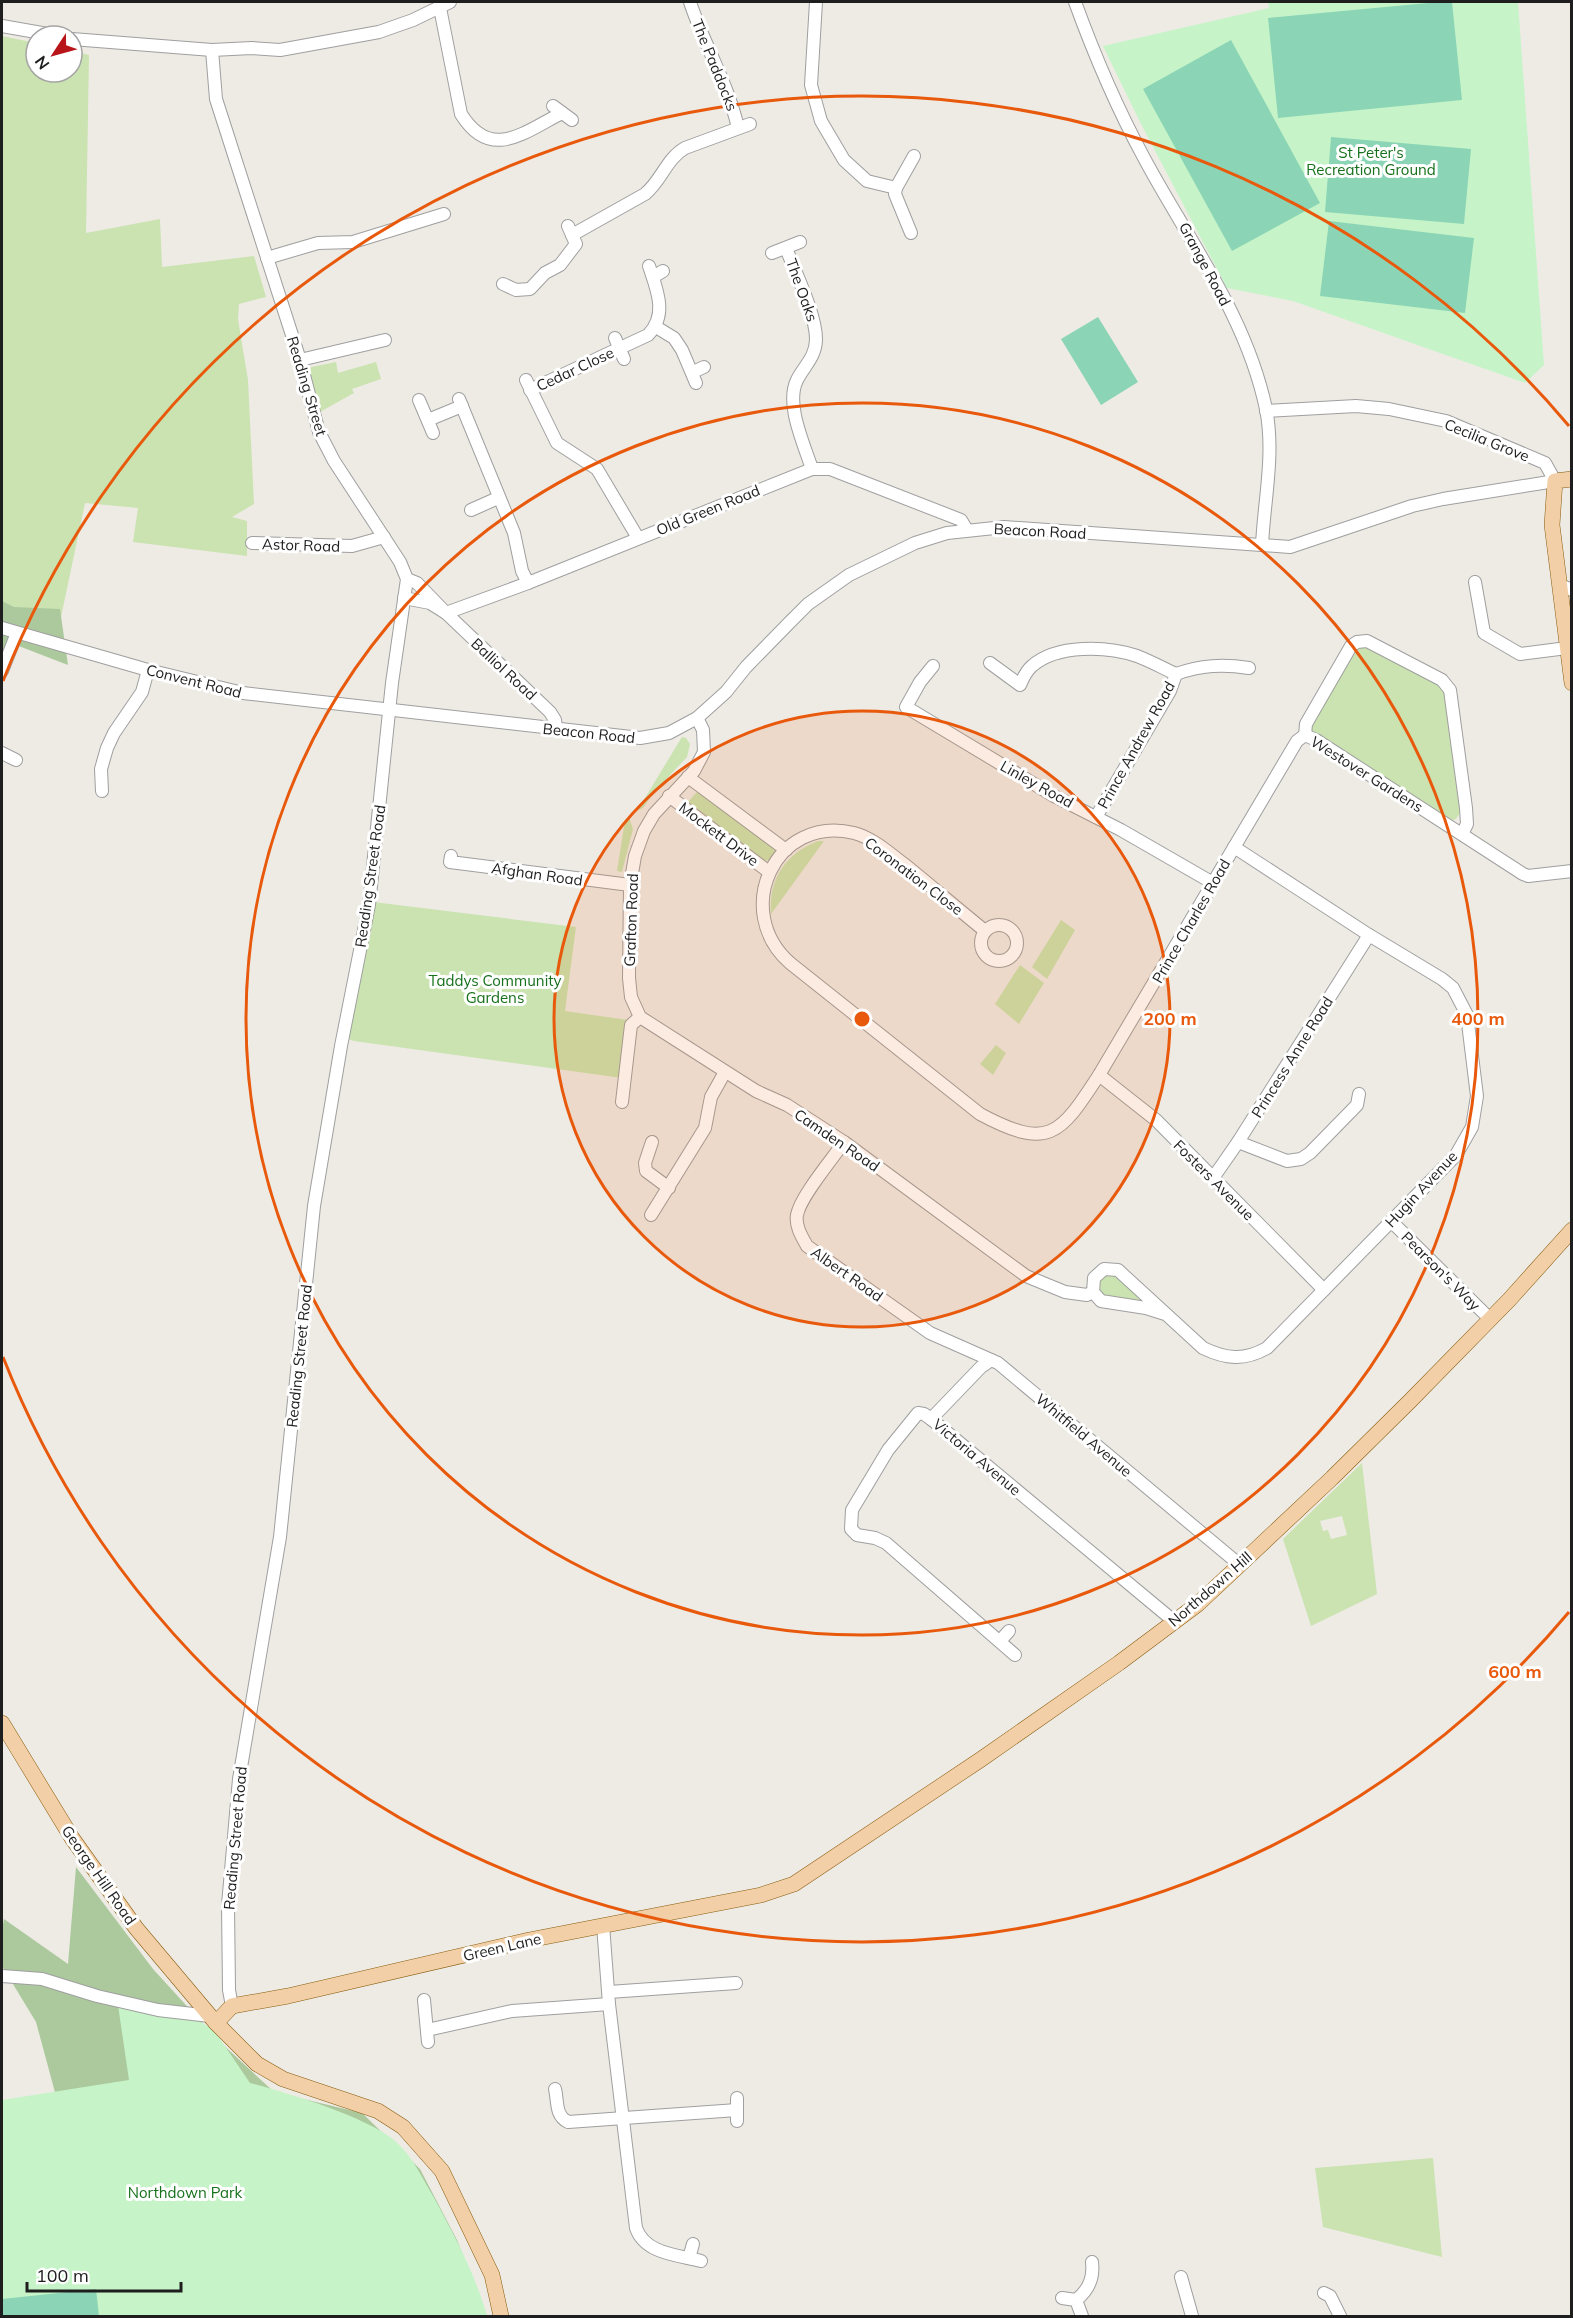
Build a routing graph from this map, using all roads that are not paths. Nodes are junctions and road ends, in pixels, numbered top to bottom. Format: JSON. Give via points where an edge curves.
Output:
{"nodes":[{"id":1,"x":690,"y":2,"type":"edge"},
{"id":2,"x":816,"y":2,"type":"edge"},
{"id":3,"x":1075,"y":2,"type":"edge"},
{"id":4,"x":445,"y":5,"type":"edge"},
{"id":5,"x":2,"y":26,"type":"edge"},
{"id":6,"x":24,"y":30,"type":"edge"},
{"id":7,"x":84,"y":40,"type":"edge"},
{"id":8,"x":212,"y":50,"type":"junction"},
{"id":9,"x":562,"y":113,"type":"dead end"},
{"id":10,"x":913,"y":155,"type":"dead end"},
{"id":11,"x":896,"y":188,"type":"junction"},
{"id":12,"x":444,"y":214,"type":"dead end"},
{"id":13,"x":912,"y":225,"type":"dead end"},
{"id":14,"x":800,"y":242,"type":"dead end"},
{"id":15,"x":786,"y":248,"type":"junction"},
{"id":16,"x":772,"y":253,"type":"dead end"},
{"id":17,"x":267,"y":258,"type":"junction"},
{"id":18,"x":655,"y":271,"type":"dead end"},
{"id":19,"x":503,"y":284,"type":"dead end"},
{"id":20,"x":656,"y":327,"type":"junction"},
{"id":21,"x":385,"y":340,"type":"dead end"},
{"id":22,"x":300,"y":360,"type":"junction"},
{"id":23,"x":697,"y":374,"type":"dead end"},
{"id":24,"x":419,"y":400,"type":"dead end"},
{"id":25,"x":1266,"y":411,"type":"junction"},
{"id":26,"x":428,"y":420,"type":"junction"},
{"id":27,"x":433,"y":433,"type":"dead end"},
{"id":28,"x":812,"y":469,"type":"junction"},
{"id":29,"x":1572,"y":479,"type":"edge"},
{"id":30,"x":1555,"y":481,"type":"junction"},
{"id":31,"x":498,"y":498,"type":"junction"},
{"id":32,"x":471,"y":510,"type":"dead end"},
{"id":33,"x":967,"y":530,"type":"junction"},
{"id":34,"x":384,"y":537,"type":"junction"},
{"id":35,"x":638,"y":538,"type":"junction"},
{"id":36,"x":252,"y":543,"type":"dead end"},
{"id":37,"x":1262,"y":545,"type":"junction"},
{"id":38,"x":407,"y":579,"type":"junction"},
{"id":39,"x":1475,"y":582,"type":"dead end"},
{"id":40,"x":528,"y":584,"type":"junction"},
{"id":41,"x":1566,"y":588,"type":"edge"},
{"id":42,"x":404,"y":597,"type":"junction"},
{"id":43,"x":446,"y":613,"type":"junction"},
{"id":44,"x":2,"y":628,"type":"edge"},
{"id":45,"x":17,"y":633,"type":"junction"},
{"id":46,"x":1567,"y":648,"type":"junction"},
{"id":47,"x":990,"y":663,"type":"dead end"},
{"id":48,"x":933,"y":666,"type":"dead end"},
{"id":49,"x":1249,"y":668,"type":"dead end"},
{"id":50,"x":148,"y":670,"type":"junction"},
{"id":51,"x":2,"y":671,"type":"edge"},
{"id":52,"x":1176,"y":674,"type":"junction"},
{"id":53,"x":1572,"y":684,"type":"edge"},
{"id":54,"x":391,"y":709,"type":"junction"},
{"id":55,"x":697,"y":718,"type":"junction"},
{"id":56,"x":556,"y":729,"type":"junction"},
{"id":57,"x":1305,"y":735,"type":"junction"},
{"id":58,"x":2,"y":753,"type":"edge"},
{"id":59,"x":16,"y":760,"type":"dead end"},
{"id":60,"x":688,"y":777,"type":"junction"},
{"id":61,"x":102,"y":791,"type":"dead end"},
{"id":62,"x":669,"y":796,"type":"junction"},
{"id":63,"x":1096,"y":817,"type":"junction"},
{"id":64,"x":1461,"y":834,"type":"junction"},
{"id":65,"x":1234,"y":847,"type":"junction"},
{"id":66,"x":786,"y":850,"type":"junction"},
{"id":67,"x":451,"y":856,"type":"dead end"},
{"id":68,"x":777,"y":861,"type":"joint"},
{"id":69,"x":1572,"y":871,"type":"edge"},
{"id":70,"x":770,"y":872,"type":"junction"},
{"id":71,"x":1213,"y":883,"type":"junction"},
{"id":72,"x":630,"y":885,"type":"junction"},
{"id":73,"x":985,"y":932,"type":"dead end"},
{"id":74,"x":1369,"y":935,"type":"junction"},
{"id":75,"x":640,"y":1017,"type":"junction"},
{"id":76,"x":725,"y":1072,"type":"junction"},
{"id":77,"x":1099,"y":1075,"type":"junction"},
{"id":78,"x":1359,"y":1094,"type":"dead end"},
{"id":79,"x":622,"y":1102,"type":"dead end"},
{"id":80,"x":652,"y":1142,"type":"dead end"},
{"id":81,"x":844,"y":1142,"type":"junction"},
{"id":82,"x":1238,"y":1142,"type":"junction"},
{"id":83,"x":1213,"y":1178,"type":"junction"},
{"id":84,"x":669,"y":1188,"type":"junction"},
{"id":85,"x":651,"y":1215,"type":"dead end"},
{"id":86,"x":1392,"y":1222,"type":"junction"},
{"id":87,"x":1572,"y":1230,"type":"edge"},
{"id":88,"x":1026,"y":1276,"type":"joint"},
{"id":89,"x":1324,"y":1290,"type":"junction"},
{"id":90,"x":1094,"y":1292,"type":"junction"},
{"id":91,"x":1165,"y":1314,"type":"junction"},
{"id":92,"x":1490,"y":1319,"type":"junction"},
{"id":93,"x":990,"y":1360,"type":"junction"},
{"id":94,"x":931,"y":1419,"type":"junction"},
{"id":95,"x":1240,"y":1565,"type":"junction"},
{"id":96,"x":1175,"y":1622,"type":"junction"},
{"id":97,"x":1009,"y":1631,"type":"dead end"},
{"id":98,"x":1000,"y":1641,"type":"junction"},
{"id":99,"x":1015,"y":1655,"type":"dead end"},
{"id":100,"x":2,"y":1724,"type":"edge"},
{"id":101,"x":794,"y":1884,"type":"joint"},
{"id":102,"x":603,"y":1925,"type":"junction"},
{"id":103,"x":2,"y":1976,"type":"edge"},
{"id":104,"x":736,"y":1983,"type":"dead end"},
{"id":105,"x":609,"y":1998,"type":"junction"},
{"id":106,"x":424,"y":2000,"type":"dead end"},
{"id":107,"x":232,"y":2006,"type":"junction"},
{"id":108,"x":213,"y":2019,"type":"junction"},
{"id":109,"x":555,"y":2089,"type":"dead end"},
{"id":110,"x":737,"y":2110,"type":"dead end"},
{"id":111,"x":623,"y":2120,"type":"junction"},
{"id":112,"x":693,"y":2244,"type":"dead end"},
{"id":113,"x":1092,"y":2262,"type":"dead end"},
{"id":114,"x":1182,"y":2277,"type":"dead end"},
{"id":115,"x":1324,"y":2293,"type":"dead end"},
{"id":116,"x":1062,"y":2298,"type":"dead end"},
{"id":117,"x":1076,"y":2300,"type":"junction"},
{"id":118,"x":501,"y":2316,"type":"edge"},
{"id":119,"x":1082,"y":2316,"type":"edge"},
{"id":120,"x":1191,"y":2316,"type":"edge"},
{"id":121,"x":1340,"y":2316,"type":"edge"}],
"edges":[{"from":1,"to":19,"type":"street","name":"The Paddocks","via":[[744,126],[675,153],[645,194],[572,235],[560,265],[545,273],[530,289],[516,290]]},
{"from":2,"to":11,"type":"street","via":[[811,85],[821,121],[844,160],[867,181]]},
{"from":3,"to":25,"type":"street","name":"Grange Road","via":[[1096,59],[1143,157],[1241,332]]},
{"from":4,"to":8,"type":"street","via":[[379,32],[326,43],[280,50]]},
{"from":4,"to":9,"type":"street","via":[[461,114],[470,128],[482,138],[505,140]]},
{"from":5,"to":6,"type":"street"},
{"from":7,"to":8,"type":"street"},
{"from":8,"to":17,"type":"street","name":"Reading Street","via":[[216,99]]},
{"from":10,"to":11,"type":"street"},
{"from":11,"to":13,"type":"street"},
{"from":12,"to":17,"type":"street","via":[[353,242],[318,243]]},
{"from":14,"to":15,"type":"street","name":"The Oaks"},
{"from":15,"to":16,"type":"street","name":"The Oaks"},
{"from":15,"to":28,"type":"street","name":"The Oaks","via":[[815,325],[813,356],[797,380],[792,403]]},
{"from":17,"to":22,"type":"street","name":"Reading Street"},
{"from":18,"to":20,"type":"street","via":[[660,303]]},
{"from":20,"to":23,"type":"street","via":[[674,338]]},
{"from":20,"to":35,"type":"street","name":"Cedar Close","via":[[620,348],[528,385],[557,443],[597,469]]},
{"from":21,"to":22,"type":"street"},
{"from":22,"to":34,"type":"street","name":"Reading Street","via":[[319,432]]},
{"from":24,"to":26,"type":"street"},
{"from":25,"to":30,"type":"street","name":"Cecilia Grove","via":[[1356,406],[1446,421],[1545,464]]},
{"from":25,"to":37,"type":"street","name":"Grange Road","via":[[1268,476]]},
{"from":26,"to":27,"type":"street"},
{"from":26,"to":31,"type":"street","via":[[461,402]]},
{"from":28,"to":33,"type":"street","via":[[831,470],[930,507],[962,520]]},
{"from":28,"to":35,"type":"street","name":"Old Green Road"},
{"from":29,"to":30,"type":"main road","name":"Beacon Road"},
{"from":30,"to":37,"type":"street","name":"Beacon Road","via":[[1412,506],[1290,547]]},
{"from":30,"to":41,"type":"main road","via":[[1552,525]]},
{"from":31,"to":32,"type":"street"},
{"from":31,"to":40,"type":"street","via":[[514,533]]},
{"from":33,"to":37,"type":"street","name":"Beacon Road","via":[[1004,527]]},
{"from":33,"to":55,"type":"street","name":"Beacon Road","via":[[915,543],[829,588],[790,622]]},
{"from":34,"to":36,"type":"street","name":"Astor Road","via":[[352,546]]},
{"from":34,"to":38,"type":"street","name":"Reading Street"},
{"from":35,"to":40,"type":"street","name":"Old Green Road"},
{"from":38,"to":42,"type":"street"},
{"from":38,"to":43,"type":"street","name":"Balliol Road","via":[[417,583]]},
{"from":39,"to":46,"type":"street","via":[[1482,602],[1484,633],[1520,654]]},
{"from":40,"to":43,"type":"street","name":"Old Green Road"},
{"from":41,"to":46,"type":"main road"},
{"from":42,"to":43,"type":"street","name":"Balliol Road","via":[[430,603]]},
{"from":42,"to":54,"type":"street"},
{"from":43,"to":56,"type":"street","name":"Balliol Road","via":[[550,712]]},
{"from":44,"to":45,"type":"street","name":"Convent Road"},
{"from":45,"to":50,"type":"street","name":"Convent Road"},
{"from":45,"to":51,"type":"street"},
{"from":46,"to":53,"type":"main road"},
{"from":47,"to":52,"type":"street","name":"Prince Andrew Road","via":[[1020,685],[1028,670],[1043,658],[1094,648],[1136,656]]},
{"from":48,"to":63,"type":"street","name":"Linley Road","via":[[906,707]]},
{"from":49,"to":52,"type":"street","name":"Prince Andrew Road","via":[[1222,664],[1194,667]]},
{"from":50,"to":54,"type":"street","name":"Convent Road","via":[[243,693]]},
{"from":50,"to":61,"type":"street","via":[[142,692],[107,748],[101,769]]},
{"from":52,"to":63,"type":"street","name":"Prince Andrew Road","via":[[1170,691]]},
{"from":54,"to":56,"type":"street","name":"Beacon Road"},
{"from":54,"to":107,"type":"street","name":"Reading Street Road","via":[[369,905],[314,1206],[280,1538],[239,1779],[228,1905]]},
{"from":55,"to":56,"type":"street","name":"Beacon Road","via":[[669,733],[640,738]]},
{"from":55,"to":60,"type":"street","name":"Grafton Road","via":[[703,730],[704,752]]},
{"from":57,"to":64,"type":"street","name":"Westover Gardens"},
{"from":57,"to":64,"type":"street","name":"Westover Gardens","via":[[1306,724],[1357,642],[1367,641],[1442,680],[1450,690],[1466,808],[1467,824]]},
{"from":57,"to":65,"type":"street","name":"Prince Charles Road","via":[[1297,741]]},
{"from":58,"to":59,"type":"street"},
{"from":60,"to":62,"type":"street","name":"Grafton Road"},
{"from":60,"to":66,"type":"street","name":"Mockett Drive"},
{"from":62,"to":70,"type":"street","name":"Mockett Drive"},
{"from":62,"to":72,"type":"street","name":"Grafton Road","via":[[644,831]]},
{"from":63,"to":71,"type":"street","name":"Linley Road"},
{"from":64,"to":69,"type":"street","name":"Westover Gardens","via":[[1528,876]]},
{"from":65,"to":71,"type":"street","name":"Prince Charles Road"},
{"from":65,"to":74,"type":"street","name":"Hugin Avenue"},
{"from":66,"to":68,"type":"street","name":"Coronation Close"},
{"from":66,"to":73,"type":"street","name":"Coronation Close","via":[[805,837],[824,832],[864,837]]},
{"from":67,"to":72,"type":"street","name":"Afghan Road","via":[[450,862]]},
{"from":68,"to":70,"type":"street","name":"Prince Charles Road"},
{"from":70,"to":77,"type":"street","name":"Prince Charles Road","via":[[762,901],[764,921],[783,956],[980,1114],[1023,1133],[1037,1135],[1053,1130],[1076,1111]]},
{"from":71,"to":77,"type":"street","name":"Prince Charles Road"},
{"from":72,"to":75,"type":"street","name":"Grafton Road","via":[[630,997]]},
{"from":74,"to":82,"type":"street","name":"Princess Anne Road"},
{"from":74,"to":86,"type":"street","name":"Hugin Avenue","via":[[1453,988],[1467,1016],[1477,1096],[1472,1127],[1456,1155]]},
{"from":75,"to":76,"type":"street","name":"Camden Road"},
{"from":75,"to":79,"type":"street","via":[[632,1024]]},
{"from":76,"to":81,"type":"street","name":"Camden Road"},
{"from":76,"to":84,"type":"street","via":[[711,1097],[705,1128]]},
{"from":77,"to":83,"type":"street","name":"Fosters Avenue","via":[[1156,1120]]},
{"from":78,"to":82,"type":"street","via":[[1357,1105],[1301,1159],[1287,1161]]},
{"from":80,"to":84,"type":"street","via":[[646,1171]]},
{"from":81,"to":88,"type":"street","name":"Camden Road"},
{"from":81,"to":93,"type":"street","name":"Albert Road","via":[[797,1215],[799,1231],[807,1246],[930,1333]]},
{"from":82,"to":83,"type":"street","name":"Princess Anne Road"},
{"from":83,"to":89,"type":"street","name":"Fosters Avenue"},
{"from":84,"to":85,"type":"street"},
{"from":86,"to":89,"type":"street","name":"Hugin Avenue"},
{"from":86,"to":92,"type":"street","name":"Pearson's Way"},
{"from":87,"to":92,"type":"main road","name":"Northdown Hill"},
{"from":88,"to":90,"type":"street","name":"Hugin Avenue","via":[[1065,1292]]},
{"from":89,"to":91,"type":"street","name":"Hugin Avenue","via":[[1267,1348],[1242,1358],[1229,1358],[1203,1348]]},
{"from":90,"to":91,"type":"street","name":"Hugin Avenue","via":[[1105,1302]]},
{"from":90,"to":91,"type":"street","name":"Hugin Avenue","via":[[1093,1282],[1099,1273],[1118,1269]]},
{"from":92,"to":95,"type":"main road","name":"Northdown Hill"},
{"from":93,"to":94,"type":"street"},
{"from":93,"to":95,"type":"street","name":"Whitfield Avenue"},
{"from":94,"to":96,"type":"street","name":"Victoria Avenue"},
{"from":94,"to":98,"type":"street","name":"Victoria Avenue","via":[[918,1413],[888,1450],[852,1510],[851,1529],[861,1537],[886,1543]]},
{"from":95,"to":96,"type":"main road","name":"Northdown Hill"},
{"from":96,"to":101,"type":"main road","name":"Northdown Hill","via":[[980,1760]]},
{"from":97,"to":98,"type":"street"},
{"from":98,"to":99,"type":"street","name":"Victoria Avenue"},
{"from":100,"to":108,"type":"main road","name":"George Hill Road","via":[[72,1838],[129,1919]]},
{"from":101,"to":102,"type":"main road","name":"Green Lane","via":[[761,1895]]},
{"from":102,"to":105,"type":"street"},
{"from":102,"to":107,"type":"main road","name":"Green Lane"},
{"from":103,"to":108,"type":"street","via":[[42,1979],[97,1996]]},
{"from":104,"to":105,"type":"street"},
{"from":105,"to":106,"type":"street","via":[[512,2011],[427,2036]]},
{"from":105,"to":111,"type":"street"},
{"from":107,"to":108,"type":"main road"},
{"from":108,"to":118,"type":"main road","name":"George Hill Road","via":[[257,2064],[283,2079],[378,2110],[403,2127],[442,2171],[492,2275]]},
{"from":109,"to":111,"type":"street","via":[[562,2120]]},
{"from":110,"to":111,"type":"street"},
{"from":111,"to":112,"type":"street","via":[[639,2235],[651,2247],[695,2260]]},
{"from":113,"to":117,"type":"street","via":[[1090,2285]]},
{"from":114,"to":120,"type":"street"},
{"from":115,"to":121,"type":"street","via":[[1330,2296]]},
{"from":116,"to":117,"type":"street"},
{"from":117,"to":119,"type":"street"}]}
